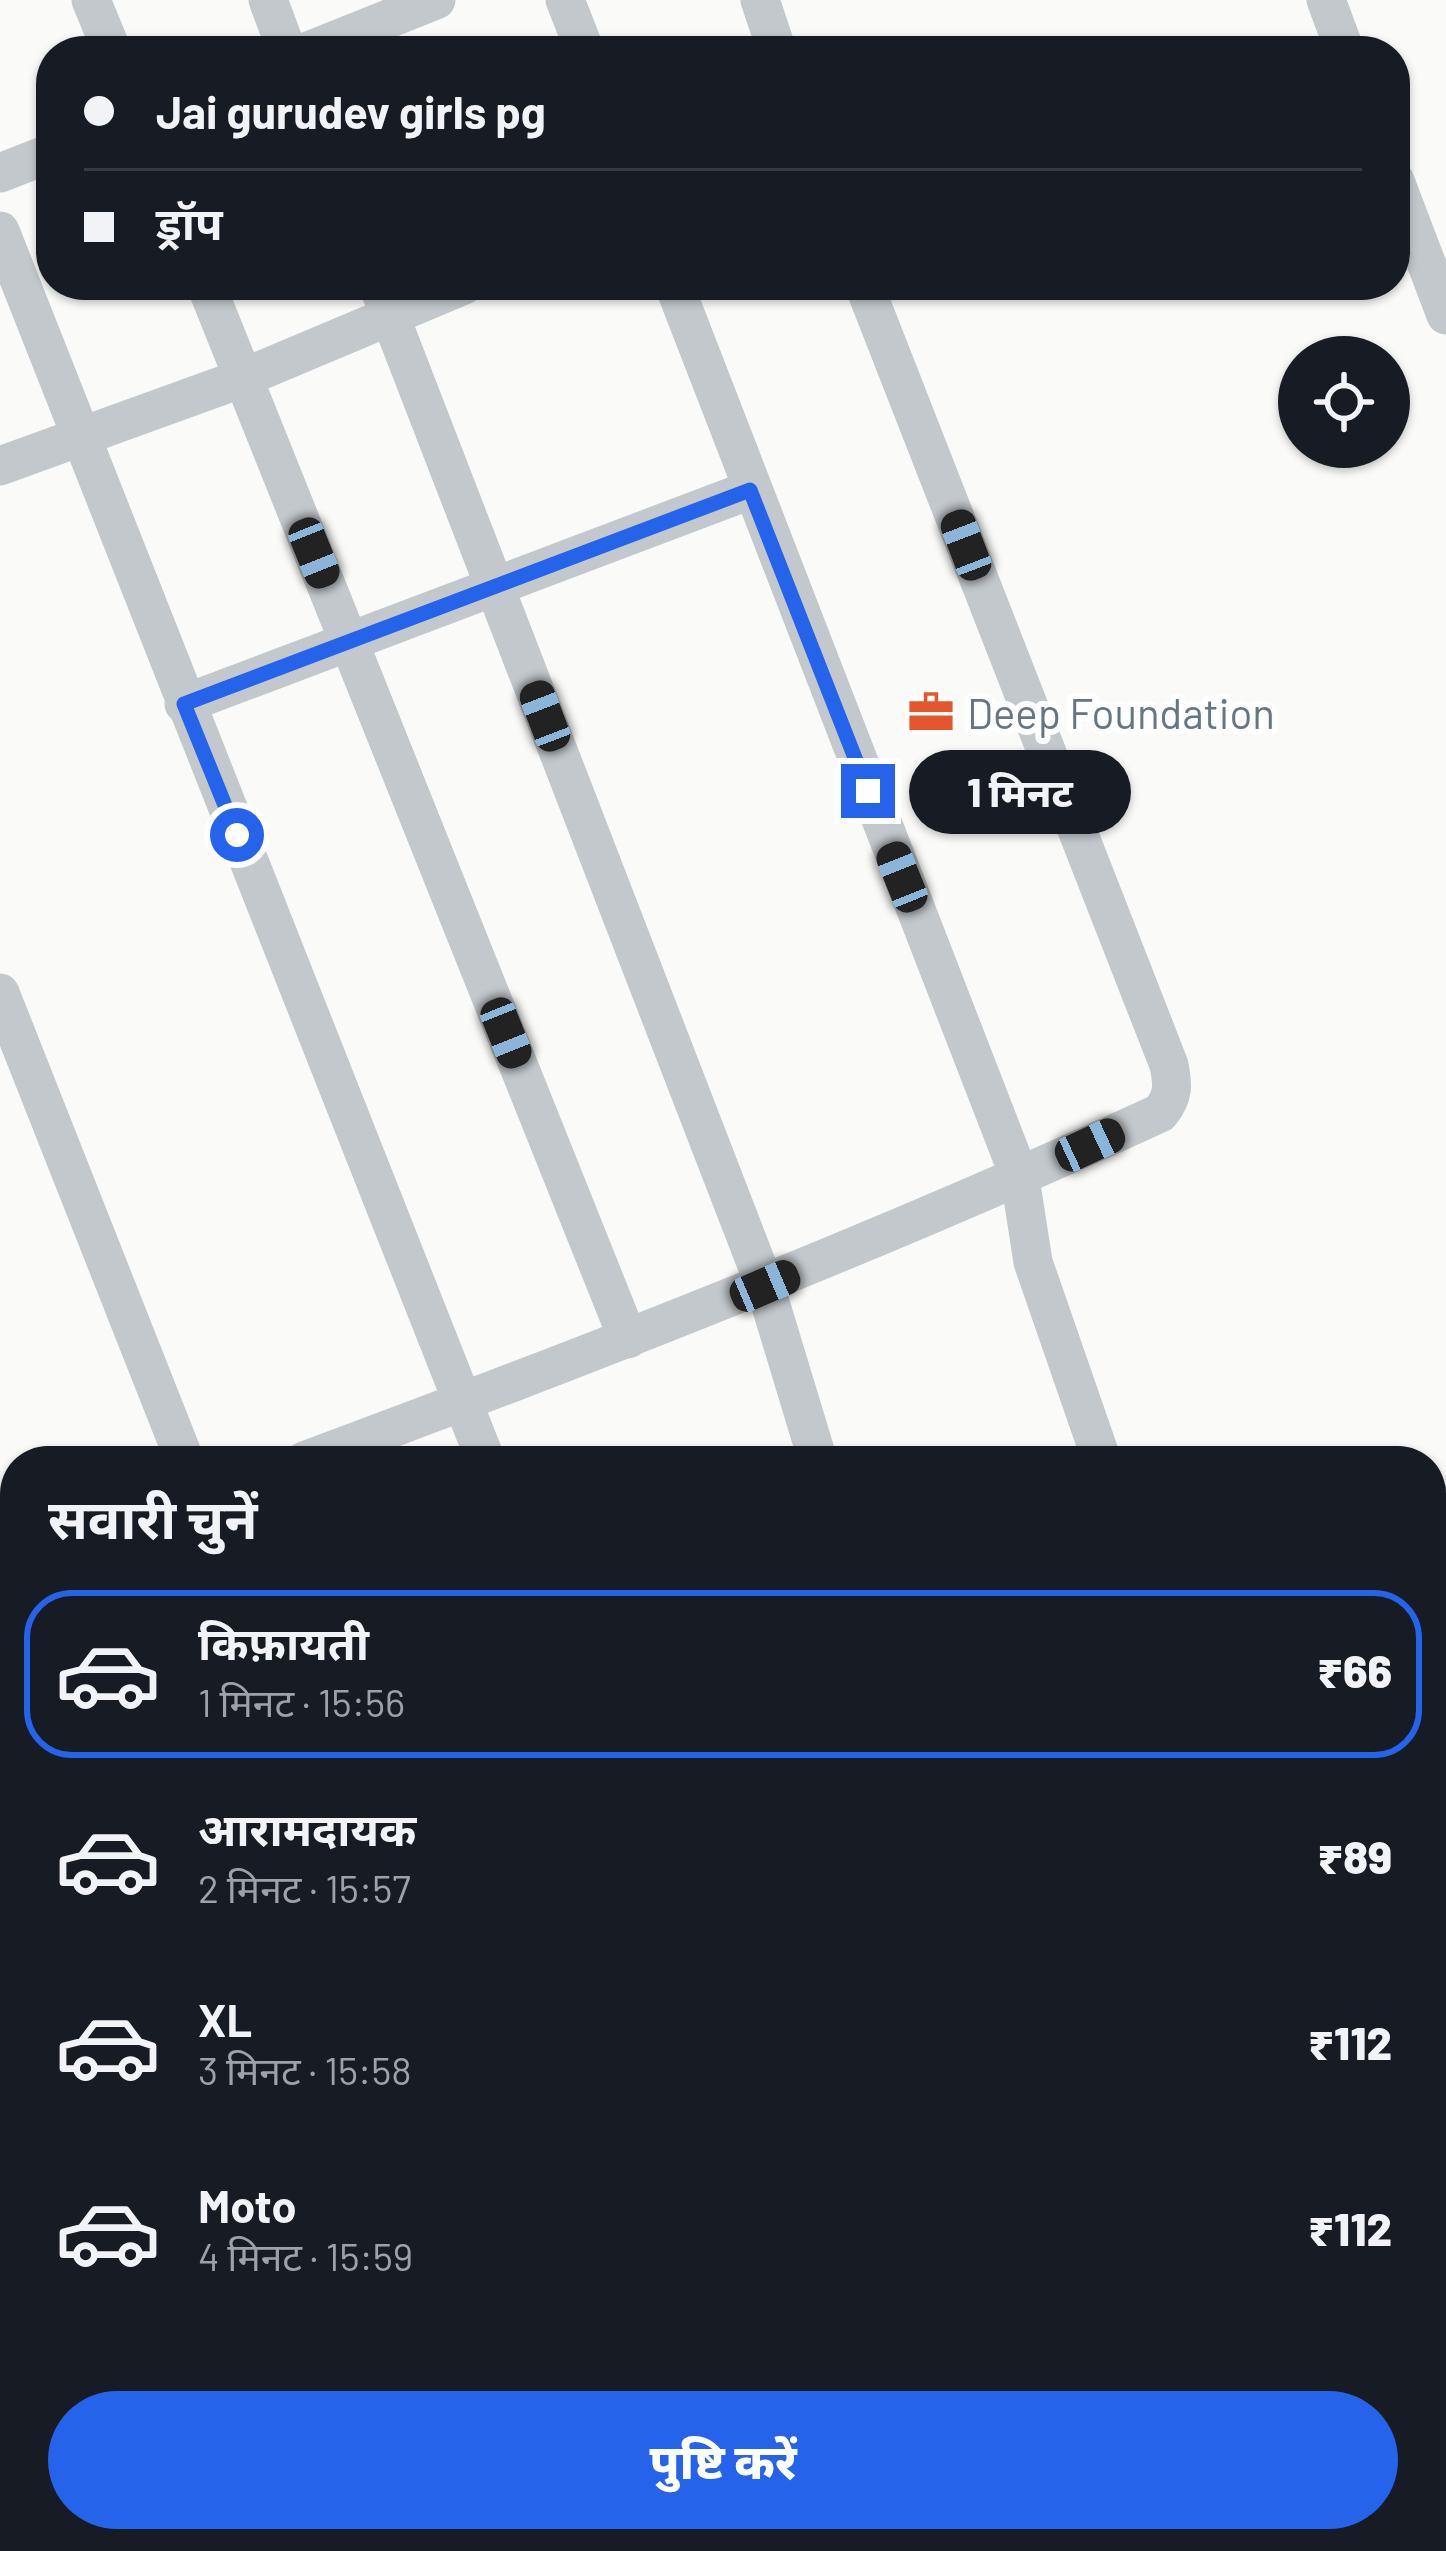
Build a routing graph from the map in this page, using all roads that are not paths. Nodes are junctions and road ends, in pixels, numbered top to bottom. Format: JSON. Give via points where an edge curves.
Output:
{"nodes":[{"id":1,"x":92,"y":0,"type":"edge"},
{"id":2,"x":268,"y":0,"type":"edge"},
{"id":3,"x":436,"y":0,"type":"edge"},
{"id":4,"x":565,"y":0,"type":"edge"},
{"id":5,"x":760,"y":0,"type":"edge"},
{"id":6,"x":1326,"y":0,"type":"edge"},
{"id":7,"x":106,"y":36,"type":"edge"},
{"id":8,"x":281,"y":36,"type":"edge"},
{"id":9,"x":346,"y":36,"type":"edge"},
{"id":10,"x":578,"y":36,"type":"edge"},
{"id":11,"x":773,"y":36,"type":"edge"},
{"id":12,"x":1339,"y":36,"type":"edge"},
{"id":13,"x":36,"y":159,"type":"edge"},
{"id":14,"x":0,"y":173,"type":"edge"},
{"id":15,"x":1410,"y":220,"type":"edge"},
{"id":16,"x":0,"y":231,"type":"edge"},
{"id":17,"x":212,"y":300,"type":"edge"},
{"id":18,"x":384,"y":300,"type":"edge"},
{"id":19,"x":680,"y":300,"type":"edge"},
{"id":20,"x":870,"y":300,"type":"edge"},
{"id":21,"x":1446,"y":315,"type":"edge"},
{"id":22,"x":243,"y":378,"type":"junction"},
{"id":23,"x":80,"y":437,"type":"junction"},
{"id":24,"x":0,"y":466,"type":"edge"},
{"id":25,"x":750,"y":490,"type":"junction"},
{"id":26,"x":494,"y":584,"type":"junction"},
{"id":27,"x":349,"y":640,"type":"junction"},
{"id":28,"x":184,"y":704,"type":"junction"},
{"id":29,"x":0,"y":993,"type":"edge"},
{"id":30,"x":1019,"y":1178,"type":"junction"},
{"id":31,"x":765,"y":1286,"type":"junction"},
{"id":32,"x":628,"y":1339,"type":"junction"},
{"id":33,"x":466,"y":1401,"type":"junction"},
{"id":34,"x":179,"y":1446,"type":"edge"},
{"id":35,"x":344,"y":1446,"type":"edge"},
{"id":36,"x":481,"y":1446,"type":"edge"},
{"id":37,"x":813,"y":1446,"type":"edge"},
{"id":38,"x":1097,"y":1446,"type":"edge"}],
"edges":[{"from":1,"to":7,"type":"street"},
{"from":2,"to":8,"type":"street"},
{"from":3,"to":9,"type":"street"},
{"from":4,"to":10,"type":"street"},
{"from":5,"to":11,"type":"street"},
{"from":6,"to":12,"type":"street"},
{"from":13,"to":14,"type":"street"},
{"from":15,"to":21,"type":"street"},
{"from":16,"to":23,"type":"street"},
{"from":17,"to":22,"type":"street"},
{"from":18,"to":22,"type":"street"},
{"from":18,"to":26,"type":"street"},
{"from":19,"to":25,"type":"street"},
{"from":20,"to":30,"type":"street","via":[[1174,1087],[1160,1113]]},
{"from":22,"to":23,"type":"street"},
{"from":22,"to":27,"type":"street"},
{"from":23,"to":24,"type":"street"},
{"from":23,"to":28,"type":"street"},
{"from":25,"to":26,"type":"street"},
{"from":25,"to":30,"type":"street"},
{"from":26,"to":27,"type":"street"},
{"from":26,"to":31,"type":"street"},
{"from":27,"to":28,"type":"street"},
{"from":27,"to":32,"type":"street"},
{"from":28,"to":33,"type":"street"},
{"from":29,"to":34,"type":"street"},
{"from":30,"to":31,"type":"street"},
{"from":30,"to":38,"type":"street","via":[[1033,1262]]},
{"from":31,"to":32,"type":"street"},
{"from":31,"to":37,"type":"street"},
{"from":32,"to":33,"type":"street"},
{"from":33,"to":35,"type":"street"},
{"from":33,"to":36,"type":"street"}]}
